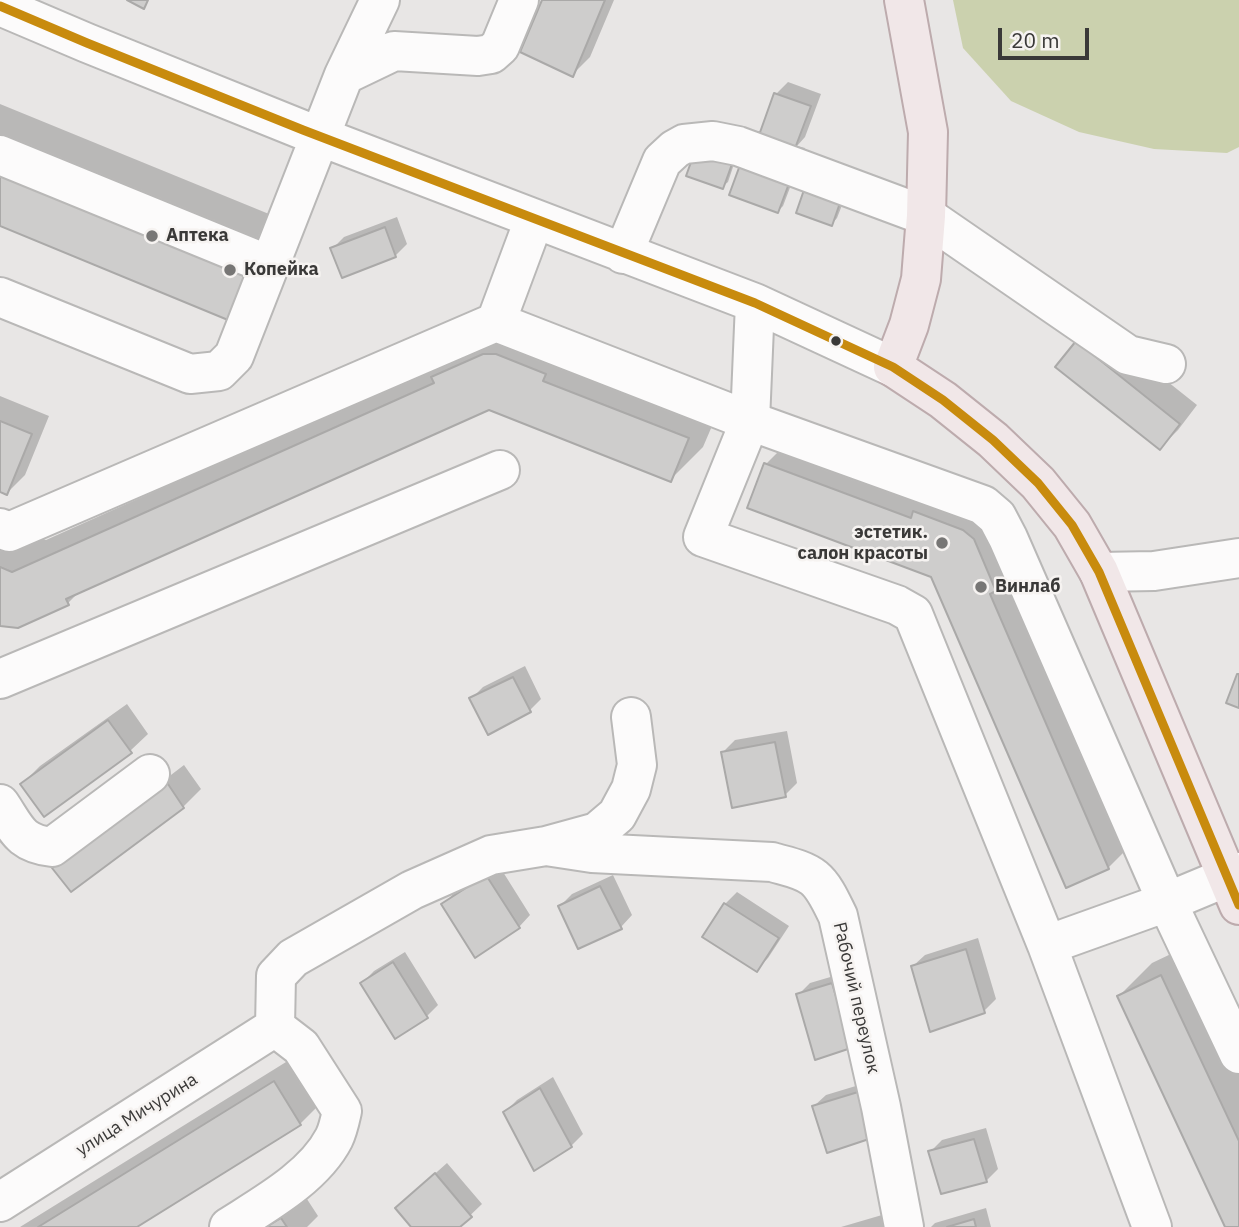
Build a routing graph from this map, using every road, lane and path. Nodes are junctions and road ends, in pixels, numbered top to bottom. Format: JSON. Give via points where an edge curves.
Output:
{"nodes":[{"id":1,"x":380,"y":0,"type":"edge"},
{"id":2,"x":519,"y":0,"type":"edge"},
{"id":3,"x":904,"y":0,"type":"edge"},
{"id":4,"x":0,"y":6,"type":"edge"},
{"id":5,"x":344,"y":75,"type":"junction"},
{"id":6,"x":320,"y":136,"type":"junction"},
{"id":7,"x":0,"y":155,"type":"edge"},
{"id":8,"x":926,"y":216,"type":"junction"},
{"id":9,"x":534,"y":220,"type":"junction"},
{"id":10,"x":623,"y":254,"type":"junction"},
{"id":11,"x":269,"y":265,"type":"junction"},
{"id":12,"x":0,"y":297,"type":"edge"},
{"id":13,"x":755,"y":303,"type":"junction"},
{"id":14,"x":496,"y":322,"type":"junction"},
{"id":15,"x":1166,"y":364,"type":"dead end"},
{"id":16,"x":893,"y":367,"type":"junction"},
{"id":17,"x":750,"y":421,"type":"junction"},
{"id":18,"x":499,"y":470,"type":"dead end"},
{"id":19,"x":0,"y":528,"type":"edge"},
{"id":20,"x":1239,"y":558,"type":"edge"},
{"id":21,"x":1100,"y":572,"type":"junction"},
{"id":22,"x":0,"y":679,"type":"edge"},
{"id":23,"x":631,"y":717,"type":"dead end"},
{"id":24,"x":149,"y":774,"type":"dead end"},
{"id":25,"x":0,"y":804,"type":"edge"},
{"id":26,"x":546,"y":846,"type":"junction"},
{"id":27,"x":1235,"y":885,"type":"edge"},
{"id":28,"x":1167,"y":902,"type":"junction"},
{"id":29,"x":1047,"y":946,"type":"junction"},
{"id":30,"x":275,"y":1027,"type":"junction"},
{"id":31,"x":1239,"y":1054,"type":"edge"},
{"id":32,"x":0,"y":1202,"type":"edge"},
{"id":33,"x":229,"y":1227,"type":"edge"},
{"id":34,"x":904,"y":1227,"type":"edge"},
{"id":35,"x":1152,"y":1227,"type":"edge"}],
"edges":[{"from":1,"to":5,"type":"street"},
{"from":2,"to":5,"type":"street","via":[[500,46],[491,54],[394,51]]},
{"from":3,"to":8,"type":"main road","via":[[928,132]]},
{"from":4,"to":6,"type":"street","via":[[84,49]]},
{"from":5,"to":6,"type":"street"},
{"from":6,"to":9,"type":"street"},
{"from":6,"to":11,"type":"street"},
{"from":7,"to":11,"type":"street"},
{"from":8,"to":10,"type":"street","via":[[738,146],[713,141],[684,144],[662,161]]},
{"from":8,"to":15,"type":"street","via":[[1128,355]]},
{"from":8,"to":16,"type":"main road","via":[[921,279]]},
{"from":9,"to":10,"type":"street"},
{"from":9,"to":14,"type":"street"},
{"from":10,"to":13,"type":"street"},
{"from":11,"to":12,"type":"street","via":[[234,356],[219,371],[190,374]]},
{"from":13,"to":16,"type":"street"},
{"from":13,"to":17,"type":"street"},
{"from":14,"to":17,"type":"street"},
{"from":14,"to":19,"type":"street","via":[[9,531]]},
{"from":16,"to":21,"type":"main road","via":[[993,440],[1038,483],[1072,524]]},
{"from":17,"to":28,"type":"street","via":[[983,505],[997,517]]},
{"from":17,"to":29,"type":"street","via":[[703,537],[913,614]]},
{"from":18,"to":22,"type":"street"},
{"from":20,"to":21,"type":"street","via":[[1154,571]]},
{"from":21,"to":27,"type":"main road"},
{"from":23,"to":26,"type":"street","via":[[637,765],[617,815],[597,832]]},
{"from":24,"to":25,"type":"street","via":[[52,847],[24,839]]},
{"from":26,"to":30,"type":"street","via":[[491,855],[412,890],[293,958],[276,976]]},
{"from":26,"to":34,"type":"street","name":"Рабочий переулок","via":[[592,853],[772,862],[814,878],[838,916]]},
{"from":27,"to":28,"type":"street"},
{"from":28,"to":29,"type":"street"},
{"from":28,"to":31,"type":"street"},
{"from":29,"to":35,"type":"street"},
{"from":30,"to":32,"type":"street","name":"улица Мичурина"},
{"from":30,"to":33,"type":"street","via":[[301,1047],[342,1111],[334,1138],[310,1171]]}]}
